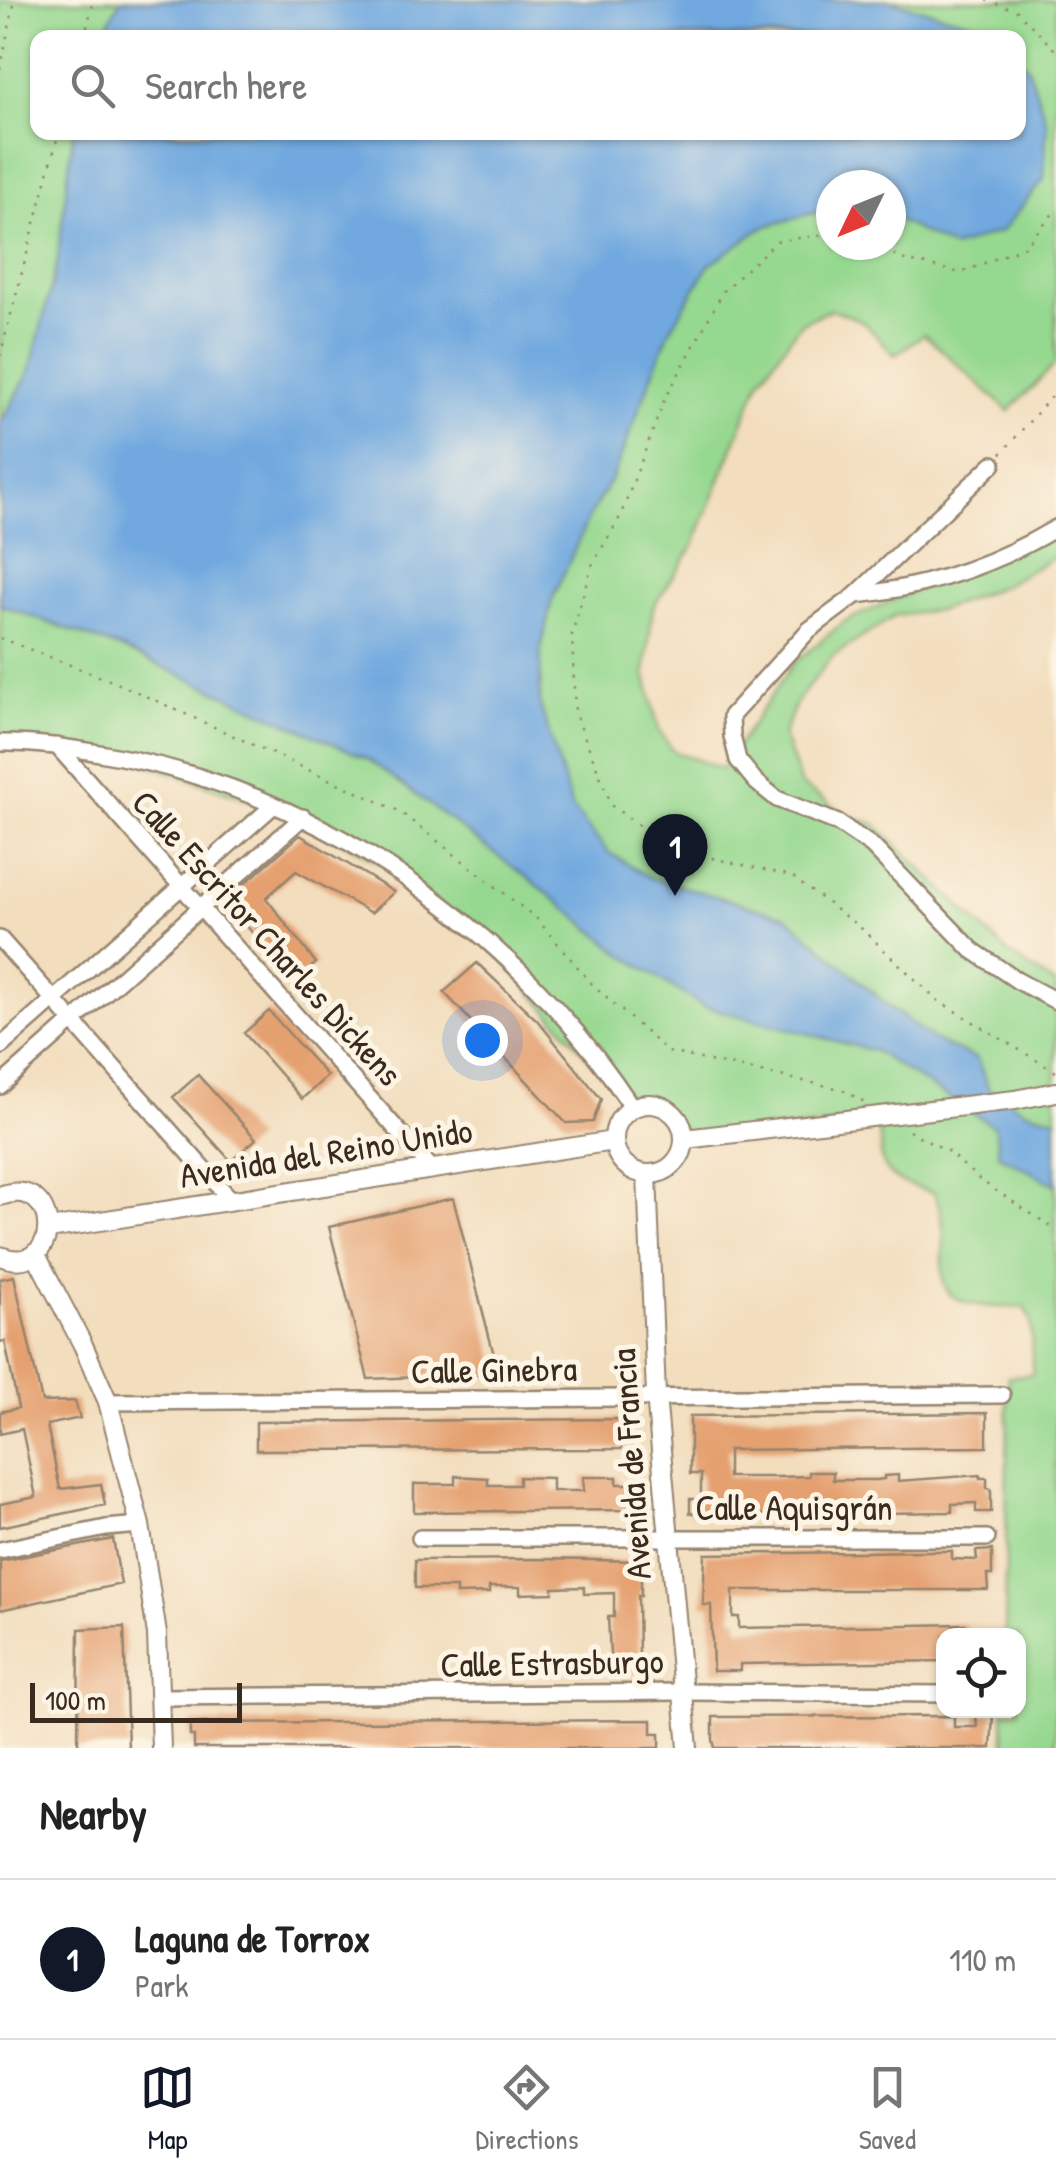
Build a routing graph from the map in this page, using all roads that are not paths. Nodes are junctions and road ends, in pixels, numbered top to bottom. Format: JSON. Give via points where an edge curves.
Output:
{"nodes":[{"id":1,"x":992,"y":464,"type":"road end"},
{"id":2,"x":1056,"y":528,"type":"edge"},
{"id":3,"x":856,"y":595,"type":"junction"},
{"id":4,"x":0,"y":743,"type":"edge"},
{"id":5,"x":57,"y":746,"type":"junction"},
{"id":6,"x":274,"y":804,"type":"junction"},
{"id":7,"x":303,"y":817,"type":"junction"},
{"id":8,"x":182,"y":886,"type":"junction"},
{"id":9,"x":201,"y":908,"type":"junction"},
{"id":10,"x":0,"y":939,"type":"edge"},
{"id":11,"x":54,"y":1000,"type":"junction"},
{"id":12,"x":1056,"y":1001,"type":"edge"},
{"id":13,"x":72,"y":1021,"type":"junction"},
{"id":14,"x":0,"y":1047,"type":"edge"},
{"id":15,"x":0,"y":1086,"type":"edge"},
{"id":16,"x":1056,"y":1092,"type":"edge"},
{"id":17,"x":632,"y":1107,"type":"junction"},
{"id":18,"x":684,"y":1139,"type":"junction"},
{"id":19,"x":613,"y":1141,"type":"junction"},
{"id":20,"x":432,"y":1169,"type":"junction"},
{"id":21,"x":647,"y":1174,"type":"junction"},
{"id":22,"x":0,"y":1196,"type":"edge"},
{"id":23,"x":231,"y":1200,"type":"junction"},
{"id":24,"x":48,"y":1229,"type":"junction"},
{"id":25,"x":35,"y":1253,"type":"junction"},
{"id":26,"x":0,"y":1256,"type":"edge"},
{"id":27,"x":1002,"y":1395,"type":"dead end"},
{"id":28,"x":656,"y":1396,"type":"junction"},
{"id":29,"x":108,"y":1402,"type":"junction"},
{"id":30,"x":140,"y":1525,"type":"junction"},
{"id":31,"x":420,"y":1538,"type":"dead end"},
{"id":32,"x":668,"y":1538,"type":"junction"},
{"id":33,"x":987,"y":1538,"type":"dead end"},
{"id":34,"x":0,"y":1550,"type":"edge"},
{"id":35,"x":683,"y":1692,"type":"junction"},
{"id":36,"x":936,"y":1694,"type":"edge"},
{"id":37,"x":160,"y":1698,"type":"junction"},
{"id":38,"x":161,"y":1748,"type":"edge"},
{"id":39,"x":688,"y":1748,"type":"edge"}],
"edges":[{"from":1,"to":3,"type":"street"},
{"from":2,"to":3,"type":"street","via":[[983,566],[903,590]]},
{"from":3,"to":12,"type":"street","via":[[809,630],[732,716],[738,760],[778,799],[838,822],[872,846],[972,950]]},
{"from":4,"to":5,"type":"street"},
{"from":5,"to":6,"type":"street","via":[[208,778]]},
{"from":5,"to":8,"type":"street","name":"Calle Escritor Charles Dickens"},
{"from":6,"to":7,"type":"street"},
{"from":6,"to":8,"type":"street"},
{"from":7,"to":9,"type":"street"},
{"from":7,"to":17,"type":"street","via":[[380,861],[496,949],[556,1010]]},
{"from":8,"to":9,"type":"street","name":"Calle Escritor Charles Dickens"},
{"from":8,"to":11,"type":"street"},
{"from":9,"to":13,"type":"street"},
{"from":9,"to":20,"type":"street","name":"Calle Escritor Charles Dickens"},
{"from":10,"to":11,"type":"street"},
{"from":11,"to":13,"type":"street"},
{"from":11,"to":14,"type":"street"},
{"from":13,"to":15,"type":"street"},
{"from":13,"to":23,"type":"street"},
{"from":16,"to":18,"type":"street"},
{"from":17,"to":18,"type":"street","via":[[667,1108]]},
{"from":17,"to":19,"type":"street","via":[[618,1121]]},
{"from":18,"to":21,"type":"street","via":[[678,1160]]},
{"from":19,"to":20,"type":"street","name":"Avenida del Reino Unido"},
{"from":19,"to":21,"type":"street","via":[[628,1168]]},
{"from":20,"to":23,"type":"street","name":"Avenida del Reino Unido"},
{"from":21,"to":28,"type":"street","name":"Avenida de Francia"},
{"from":22,"to":24,"type":"street","via":[[16,1192],[36,1200]]},
{"from":23,"to":24,"type":"street","name":"Avenida del Reino Unido"},
{"from":24,"to":25,"type":"street"},
{"from":25,"to":26,"type":"street","via":[[16,1260]]},
{"from":25,"to":29,"type":"street"},
{"from":27,"to":28,"type":"street","name":"Calle Ginebra"},
{"from":28,"to":29,"type":"street","name":"Calle Ginebra"},
{"from":28,"to":32,"type":"street","name":"Avenida de Francia"},
{"from":29,"to":30,"type":"street"},
{"from":30,"to":34,"type":"street"},
{"from":30,"to":37,"type":"street","via":[[158,1634]]},
{"from":31,"to":32,"type":"street","name":"Calle Aquisgrán"},
{"from":32,"to":33,"type":"street","name":"Calle Aquisgrán"},
{"from":32,"to":35,"type":"street","name":"Avenida de Francia"},
{"from":35,"to":36,"type":"street","name":"Calle Estrasburgo"},
{"from":35,"to":37,"type":"street","name":"Calle Estrasburgo"},
{"from":35,"to":39,"type":"street","name":"Avenida de Francia"},
{"from":37,"to":38,"type":"street"}]}
